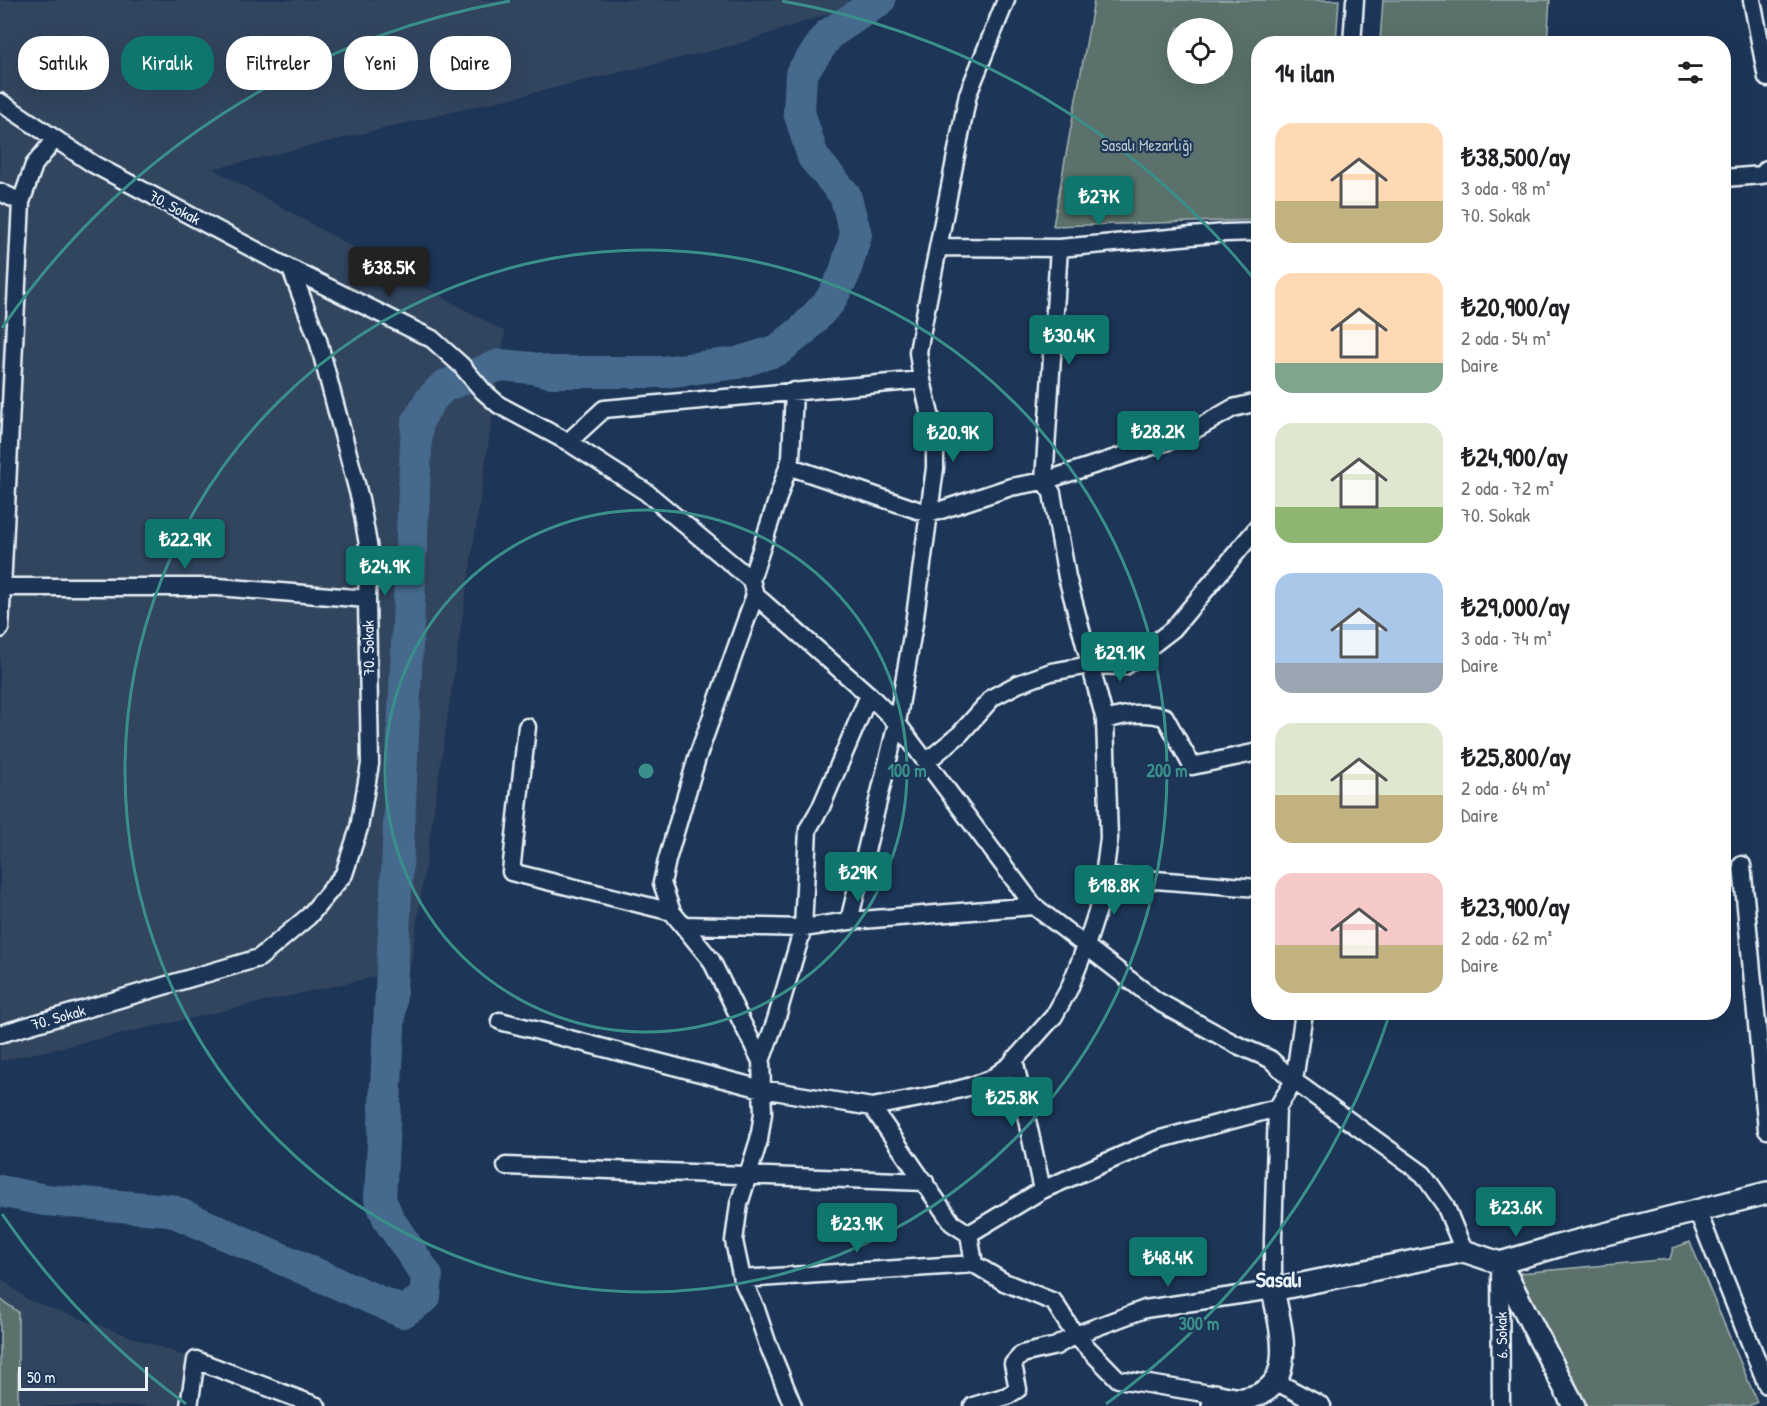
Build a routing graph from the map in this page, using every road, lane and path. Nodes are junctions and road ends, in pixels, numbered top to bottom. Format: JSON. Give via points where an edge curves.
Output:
{"nodes":[{"id":1,"x":1006,"y":0,"type":"edge"},
{"id":2,"x":1355,"y":0,"type":"edge"},
{"id":3,"x":1752,"y":0,"type":"edge"},
{"id":4,"x":1353,"y":36,"type":"edge"},
{"id":5,"x":1767,"y":78,"type":"edge"},
{"id":6,"x":0,"y":102,"type":"edge"},
{"id":7,"x":55,"y":139,"type":"junction"},
{"id":8,"x":1767,"y":169,"type":"edge"},
{"id":9,"x":1731,"y":177,"type":"edge"},
{"id":10,"x":0,"y":192,"type":"edge"},
{"id":11,"x":21,"y":202,"type":"junction"},
{"id":12,"x":1251,"y":232,"type":"edge"},
{"id":13,"x":939,"y":247,"type":"junction"},
{"id":14,"x":1059,"y":248,"type":"junction"},
{"id":15,"x":291,"y":269,"type":"junction"},
{"id":16,"x":922,"y":380,"type":"junction"},
{"id":17,"x":794,"y":391,"type":"junction"},
{"id":18,"x":1251,"y":404,"type":"edge"},
{"id":19,"x":568,"y":442,"type":"junction"},
{"id":20,"x":788,"y":466,"type":"junction"},
{"id":21,"x":1044,"y":481,"type":"junction"},
{"id":22,"x":929,"y":514,"type":"junction"},
{"id":23,"x":1251,"y":535,"type":"edge"},
{"id":24,"x":1,"y":587,"type":"edge"},
{"id":25,"x":753,"y":588,"type":"junction"},
{"id":26,"x":367,"y":599,"type":"junction"},
{"id":27,"x":0,"y":629,"type":"edge"},
{"id":28,"x":1090,"y":665,"type":"junction"},
{"id":29,"x":869,"y":695,"type":"junction"},
{"id":30,"x":1105,"y":720,"type":"junction"},
{"id":31,"x":897,"y":723,"type":"junction"},
{"id":32,"x":527,"y":727,"type":"dead end"},
{"id":33,"x":1251,"y":753,"type":"edge"},
{"id":34,"x":926,"y":762,"type":"junction"},
{"id":35,"x":1742,"y":865,"type":"dead end"},
{"id":36,"x":1103,"y":876,"type":"junction"},
{"id":37,"x":1251,"y":887,"type":"edge"},
{"id":38,"x":1034,"y":906,"type":"junction"},
{"id":39,"x":672,"y":912,"type":"junction"},
{"id":40,"x":849,"y":921,"type":"junction"},
{"id":41,"x":684,"y":925,"type":"junction"},
{"id":42,"x":803,"y":928,"type":"junction"},
{"id":43,"x":1086,"y":946,"type":"junction"},
{"id":44,"x":1303,"y":1020,"type":"edge"},
{"id":45,"x":500,"y":1021,"type":"dead end"},
{"id":46,"x":0,"y":1034,"type":"edge"},
{"id":47,"x":1014,"y":1059,"type":"junction"},
{"id":48,"x":761,"y":1061,"type":"junction"},
{"id":49,"x":1294,"y":1082,"type":"junction"},
{"id":50,"x":762,"y":1089,"type":"junction"},
{"id":51,"x":872,"y":1107,"type":"junction"},
{"id":52,"x":1277,"y":1108,"type":"junction"},
{"id":53,"x":1767,"y":1130,"type":"edge"},
{"id":54,"x":506,"y":1166,"type":"dead end"},
{"id":55,"x":748,"y":1175,"type":"junction"},
{"id":56,"x":925,"y":1182,"type":"junction"},
{"id":57,"x":1042,"y":1190,"type":"junction"},
{"id":58,"x":1767,"y":1193,"type":"edge"},
{"id":59,"x":1697,"y":1210,"type":"junction"},
{"id":60,"x":969,"y":1234,"type":"junction"},
{"id":61,"x":1464,"y":1251,"type":"junction"},
{"id":62,"x":1500,"y":1263,"type":"junction"},
{"id":63,"x":974,"y":1264,"type":"junction"},
{"id":64,"x":742,"y":1279,"type":"junction"},
{"id":65,"x":1273,"y":1290,"type":"junction"},
{"id":66,"x":1075,"y":1335,"type":"junction"},
{"id":67,"x":1275,"y":1381,"type":"junction"},
{"id":68,"x":1767,"y":1385,"type":"edge"},
{"id":69,"x":1212,"y":1400,"type":"edge"},
{"id":70,"x":189,"y":1406,"type":"edge"},
{"id":71,"x":317,"y":1406,"type":"edge"},
{"id":72,"x":793,"y":1406,"type":"edge"},
{"id":73,"x":973,"y":1406,"type":"edge"},
{"id":74,"x":1322,"y":1406,"type":"edge"},
{"id":75,"x":1502,"y":1406,"type":"edge"},
{"id":76,"x":1574,"y":1406,"type":"edge"}],
"edges":[{"from":1,"to":13,"type":"street","via":[[968,94]]},
{"from":2,"to":4,"type":"street"},
{"from":3,"to":5,"type":"street"},
{"from":6,"to":7,"type":"street","name":"70. Sokak"},
{"from":7,"to":11,"type":"street","via":[[34,165]]},
{"from":7,"to":15,"type":"street","name":"70. Sokak","via":[[93,164]]},
{"from":8,"to":9,"type":"street","via":[[1762,175]]},
{"from":10,"to":11,"type":"street"},
{"from":11,"to":24,"type":"street"},
{"from":12,"to":14,"type":"street"},
{"from":13,"to":14,"type":"street"},
{"from":13,"to":16,"type":"street","via":[[918,352]]},
{"from":14,"to":21,"type":"street"},
{"from":15,"to":19,"type":"street","via":[[432,339],[499,405]]},
{"from":15,"to":26,"type":"street","name":"70. Sokak","via":[[318,340],[360,499],[369,550]]},
{"from":16,"to":17,"type":"street"},
{"from":16,"to":22,"type":"street","via":[[935,436]]},
{"from":17,"to":19,"type":"street","via":[[604,409]]},
{"from":17,"to":20,"type":"street"},
{"from":18,"to":21,"type":"street","via":[[1233,408],[1184,436]]},
{"from":19,"to":25,"type":"street","via":[[646,492]]},
{"from":20,"to":22,"type":"street"},
{"from":20,"to":25,"type":"street"},
{"from":21,"to":22,"type":"street","via":[[1011,487]]},
{"from":21,"to":28,"type":"street","via":[[1052,493],[1067,577]]},
{"from":22,"to":31,"type":"street"},
{"from":23,"to":28,"type":"street","via":[[1173,629],[1125,666]]},
{"from":24,"to":26,"type":"street","via":[[218,587]]},
{"from":24,"to":27,"type":"street"},
{"from":25,"to":29,"type":"street"},
{"from":25,"to":39,"type":"street","via":[[667,860],[662,882]]},
{"from":26,"to":46,"type":"street","name":"70. Sokak","via":[[370,764],[359,828],[344,874],[309,916],[259,958]]},
{"from":28,"to":30,"type":"street"},
{"from":28,"to":34,"type":"street","via":[[1051,672],[993,698],[960,734]]},
{"from":29,"to":31,"type":"street"},
{"from":29,"to":42,"type":"street","via":[[808,829]]},
{"from":30,"to":33,"type":"street","via":[[1133,713],[1165,717],[1192,766]]},
{"from":30,"to":36,"type":"street","via":[[1109,838]]},
{"from":31,"to":34,"type":"street"},
{"from":31,"to":40,"type":"street"},
{"from":32,"to":39,"type":"street","via":[[511,872]]},
{"from":34,"to":38,"type":"street"},
{"from":35,"to":53,"type":"street"},
{"from":36,"to":37,"type":"street"},
{"from":36,"to":43,"type":"street","via":[[1101,900]]},
{"from":38,"to":40,"type":"street"},
{"from":38,"to":43,"type":"street"},
{"from":39,"to":41,"type":"street"},
{"from":40,"to":42,"type":"street"},
{"from":41,"to":42,"type":"street"},
{"from":41,"to":48,"type":"street","via":[[711,960]]},
{"from":42,"to":48,"type":"street"},
{"from":43,"to":47,"type":"street","via":[[1054,1016]]},
{"from":43,"to":49,"type":"street","via":[[1157,1001],[1270,1059]]},
{"from":44,"to":49,"type":"street"},
{"from":45,"to":50,"type":"street"},
{"from":47,"to":51,"type":"street","via":[[991,1079],[968,1087]]},
{"from":47,"to":57,"type":"street"},
{"from":48,"to":50,"type":"street"},
{"from":49,"to":52,"type":"street"},
{"from":49,"to":61,"type":"street","via":[[1423,1174],[1444,1205]]},
{"from":50,"to":51,"type":"street"},
{"from":50,"to":55,"type":"street","via":[[759,1140]]},
{"from":51,"to":56,"type":"street"},
{"from":52,"to":57,"type":"street","via":[[1157,1140]]},
{"from":52,"to":65,"type":"street"},
{"from":54,"to":55,"type":"street"},
{"from":55,"to":56,"type":"street"},
{"from":55,"to":64,"type":"street","via":[[734,1241]]},
{"from":56,"to":60,"type":"street","via":[[952,1223]]},
{"from":57,"to":60,"type":"street"},
{"from":58,"to":59,"type":"street"},
{"from":59,"to":62,"type":"street"},
{"from":59,"to":68,"type":"street"},
{"from":60,"to":63,"type":"street"},
{"from":61,"to":62,"type":"street"},
{"from":61,"to":65,"type":"street"},
{"from":62,"to":75,"type":"street","name":"6. Sokak"},
{"from":62,"to":76,"type":"street"},
{"from":63,"to":64,"type":"street"},
{"from":63,"to":66,"type":"street","via":[[1004,1282],[1054,1302]]},
{"from":64,"to":72,"type":"street"},
{"from":65,"to":66,"type":"street","via":[[1145,1309]]},
{"from":65,"to":67,"type":"street","via":[[1283,1360]]},
{"from":66,"to":69,"type":"street","via":[[1118,1380]]},
{"from":66,"to":73,"type":"street","via":[[1056,1346],[1022,1354],[1013,1364],[1018,1389]]},
{"from":67,"to":69,"type":"street","via":[[1256,1396]]},
{"from":67,"to":74,"type":"street"},
{"from":70,"to":71,"type":"street","via":[[196,1360]]}]}
